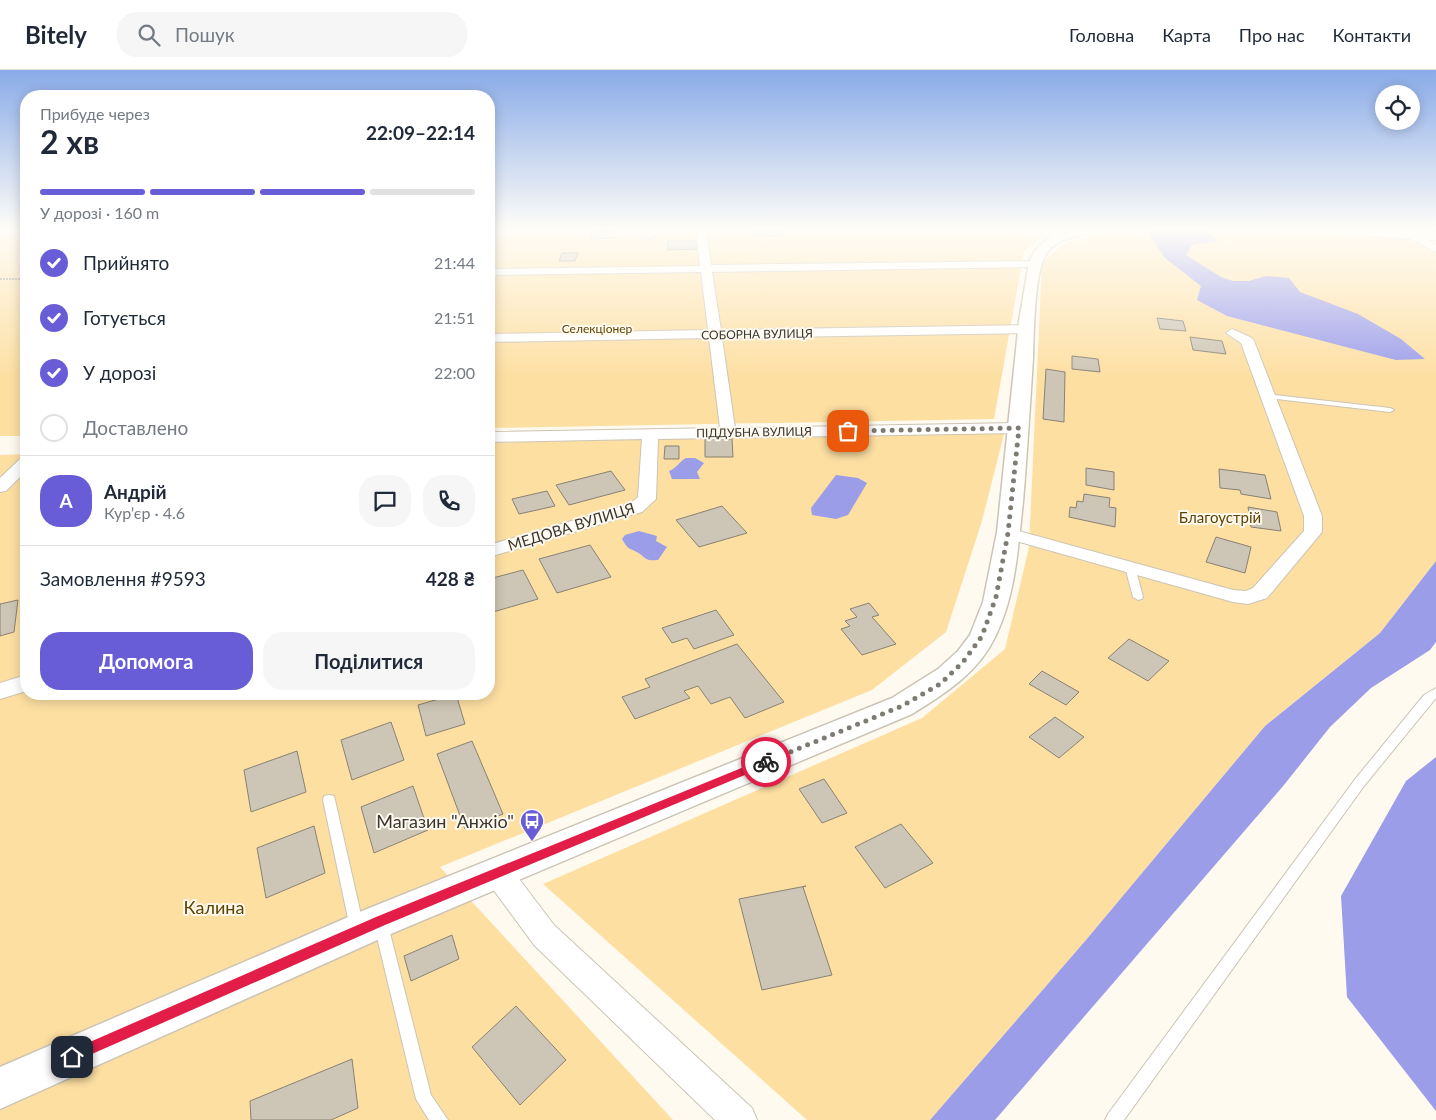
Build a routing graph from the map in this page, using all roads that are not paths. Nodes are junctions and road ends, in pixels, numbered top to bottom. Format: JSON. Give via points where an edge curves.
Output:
{"nodes":[{"id":1,"x":708,"y":279,"type":"edge"},
{"id":2,"x":1034,"y":279,"type":"edge"},
{"id":3,"x":1026,"y":329,"type":"junction"},
{"id":4,"x":1232,"y":333,"type":"dead end"},
{"id":5,"x":715,"y":335,"type":"junction"},
{"id":6,"x":495,"y":338,"type":"edge"},
{"id":7,"x":1268,"y":396,"type":"junction"},
{"id":8,"x":1390,"y":410,"type":"dead end"},
{"id":9,"x":1019,"y":428,"type":"junction"},
{"id":10,"x":728,"y":433,"type":"junction"},
{"id":11,"x":650,"y":434,"type":"junction"},
{"id":12,"x":495,"y":436,"type":"edge"},
{"id":13,"x":20,"y":468,"type":"edge"},
{"id":14,"x":0,"y":487,"type":"edge"},
{"id":15,"x":1008,"y":533,"type":"junction"},
{"id":16,"x":495,"y":548,"type":"edge"},
{"id":17,"x":1130,"y":568,"type":"junction"},
{"id":18,"x":1138,"y":597,"type":"dead end"},
{"id":19,"x":20,"y":685,"type":"edge"},
{"id":20,"x":0,"y":691,"type":"edge"},
{"id":21,"x":1436,"y":692,"type":"edge"},
{"id":22,"x":329,"y":800,"type":"dead end"},
{"id":23,"x":497,"y":872,"type":"junction"},
{"id":24,"x":369,"y":926,"type":"junction"},
{"id":25,"x":0,"y":1088,"type":"edge"},
{"id":26,"x":439,"y":1120,"type":"edge"},
{"id":27,"x":740,"y":1120,"type":"edge"},
{"id":28,"x":1114,"y":1120,"type":"edge"}],
"edges":[{"from":1,"to":5,"type":"street"},
{"from":2,"to":3,"type":"street"},
{"from":3,"to":5,"type":"street","name":"СОБОРНА ВУЛИЦЯ"},
{"from":3,"to":9,"type":"street"},
{"from":4,"to":7,"type":"street","via":[[1247,341]]},
{"from":5,"to":6,"type":"street","name":"СОБОРНА ВУЛИЦЯ"},
{"from":5,"to":10,"type":"street"},
{"from":7,"to":8,"type":"lane"},
{"from":7,"to":17,"type":"street","via":[[1313,516],[1313,532],[1260,594],[1248,598]]},
{"from":9,"to":10,"type":"street","name":"ПІДДУБНА ВУЛИЦЯ"},
{"from":9,"to":15,"type":"street"},
{"from":10,"to":11,"type":"street","name":"ПІДДУБНА ВУЛИЦЯ"},
{"from":11,"to":12,"type":"street","name":"ПІДДУБНА ВУЛИЦЯ"},
{"from":11,"to":16,"type":"street","name":"МЕДОВА ВУЛИЦЯ","via":[[647,499],[636,508]]},
{"from":13,"to":14,"type":"street"},
{"from":15,"to":17,"type":"street"},
{"from":15,"to":23,"type":"street","via":[[996,597],[982,636],[963,662],[940,684],[902,706]]},
{"from":17,"to":18,"type":"lane"},
{"from":19,"to":20,"type":"street"},
{"from":21,"to":28,"type":"lane","via":[[1360,782]]},
{"from":22,"to":24,"type":"lane"},
{"from":23,"to":24,"type":"street"},
{"from":23,"to":27,"type":"street","via":[[544,935]]},
{"from":24,"to":25,"type":"street"},
{"from":24,"to":26,"type":"lane","via":[[424,1099]]}]}
